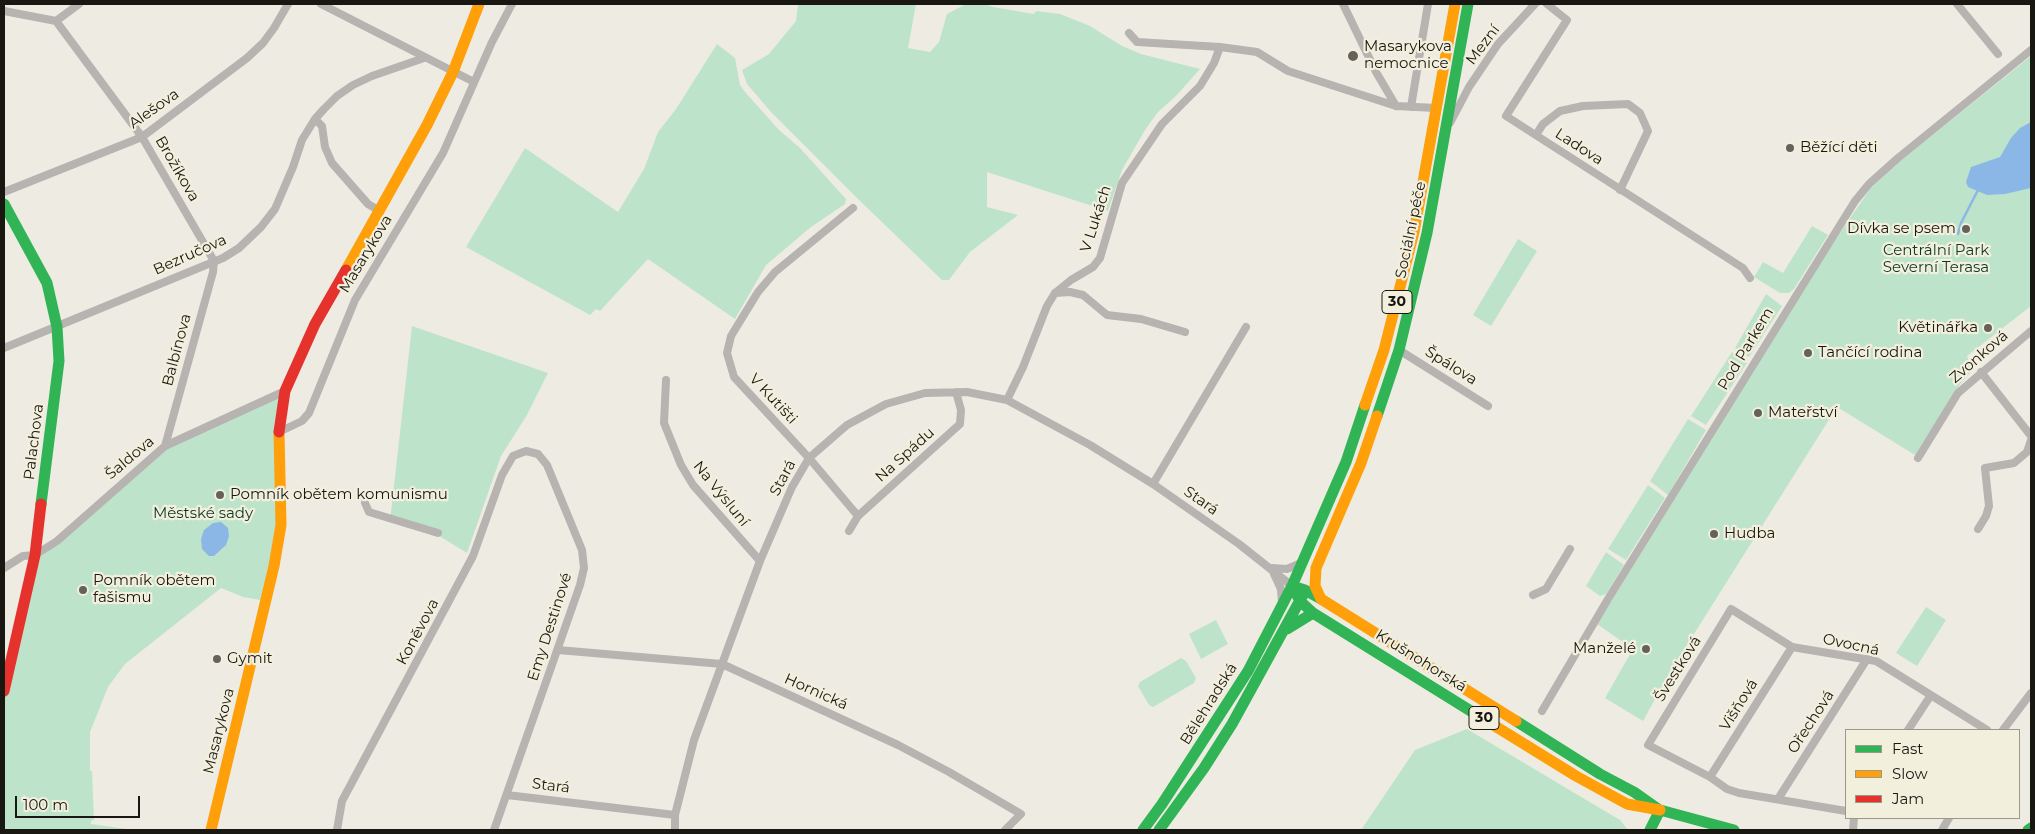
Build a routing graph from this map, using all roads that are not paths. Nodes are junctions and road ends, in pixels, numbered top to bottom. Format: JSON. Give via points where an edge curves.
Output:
{"nodes":[{"id":1,"x":79,"y":4,"type":"edge"},
{"id":2,"x":288,"y":4,"type":"edge"},
{"id":3,"x":321,"y":4,"type":"edge"},
{"id":4,"x":479,"y":4,"type":"edge"},
{"id":5,"x":512,"y":4,"type":"edge"},
{"id":6,"x":1343,"y":4,"type":"edge"},
{"id":7,"x":1428,"y":4,"type":"edge"},
{"id":8,"x":1455,"y":4,"type":"edge"},
{"id":9,"x":1468,"y":4,"type":"edge"},
{"id":10,"x":1535,"y":4,"type":"edge"},
{"id":11,"x":1547,"y":4,"type":"edge"},
{"id":12,"x":1957,"y":4,"type":"edge"},
{"id":13,"x":4,"y":11,"type":"edge"},
{"id":14,"x":56,"y":21,"type":"junction"},
{"id":15,"x":1129,"y":33,"type":"dead end"},
{"id":16,"x":1220,"y":47,"type":"junction"},
{"id":17,"x":2031,"y":50,"type":"edge"},
{"id":18,"x":1998,"y":54,"type":"dead end"},
{"id":19,"x":424,"y":58,"type":"junction"},
{"id":20,"x":453,"y":72,"type":"junction"},
{"id":21,"x":474,"y":82,"type":"junction"},
{"id":22,"x":1396,"y":106,"type":"junction"},
{"id":23,"x":1411,"y":107,"type":"junction"},
{"id":24,"x":1436,"y":108,"type":"junction"},
{"id":25,"x":315,"y":119,"type":"junction"},
{"id":26,"x":1445,"y":134,"type":"junction"},
{"id":27,"x":1536,"y":136,"type":"junction"},
{"id":28,"x":142,"y":137,"type":"junction"},
{"id":29,"x":1620,"y":190,"type":"junction"},
{"id":30,"x":4,"y":192,"type":"edge"},
{"id":31,"x":4,"y":206,"type":"edge"},
{"id":32,"x":853,"y":208,"type":"dead end"},
{"id":33,"x":378,"y":210,"type":"junction"},
{"id":34,"x":214,"y":261,"type":"junction"},
{"id":35,"x":1750,"y":278,"type":"dead end"},
{"id":36,"x":1055,"y":293,"type":"junction"},
{"id":37,"x":57,"y":326,"type":"junction"},
{"id":38,"x":1246,"y":327,"type":"dead end"},
{"id":39,"x":2031,"y":331,"type":"edge"},
{"id":40,"x":1185,"y":332,"type":"dead end"},
{"id":41,"x":4,"y":348,"type":"edge"},
{"id":42,"x":1399,"y":350,"type":"junction"},
{"id":43,"x":1980,"y":372,"type":"junction"},
{"id":44,"x":666,"y":380,"type":"dead end"},
{"id":45,"x":285,"y":391,"type":"junction"},
{"id":46,"x":956,"y":392,"type":"junction"},
{"id":47,"x":1007,"y":400,"type":"junction"},
{"id":48,"x":1488,"y":406,"type":"dead end"},
{"id":49,"x":279,"y":432,"type":"junction"},
{"id":50,"x":2031,"y":438,"type":"edge"},
{"id":51,"x":165,"y":446,"type":"junction"},
{"id":52,"x":526,"y":451,"type":"joint"},
{"id":53,"x":810,"y":458,"type":"junction"},
{"id":54,"x":1918,"y":458,"type":"dead end"},
{"id":55,"x":1153,"y":484,"type":"junction"},
{"id":56,"x":365,"y":503,"type":"dead end"},
{"id":57,"x":858,"y":516,"type":"junction"},
{"id":58,"x":1978,"y":528,"type":"dead end"},
{"id":59,"x":849,"y":532,"type":"dead end"},
{"id":60,"x":438,"y":533,"type":"dead end"},
{"id":61,"x":1570,"y":549,"type":"dead end"},
{"id":62,"x":35,"y":556,"type":"junction"},
{"id":63,"x":760,"y":561,"type":"junction"},
{"id":64,"x":1304,"y":561,"type":"junction"},
{"id":65,"x":4,"y":568,"type":"edge"},
{"id":66,"x":1270,"y":568,"type":"junction"},
{"id":67,"x":1316,"y":568,"type":"junction"},
{"id":68,"x":1292,"y":586,"type":"junction"},
{"id":69,"x":1534,"y":595,"type":"dead end"},
{"id":70,"x":1303,"y":596,"type":"junction"},
{"id":71,"x":1321,"y":599,"type":"junction"},
{"id":72,"x":1282,"y":606,"type":"junction"},
{"id":73,"x":1732,"y":609,"type":"joint"},
{"id":74,"x":1313,"y":613,"type":"junction"},
{"id":75,"x":1284,"y":632,"type":"junction"},
{"id":76,"x":1792,"y":647,"type":"junction"},
{"id":77,"x":558,"y":650,"type":"junction"},
{"id":78,"x":1867,"y":659,"type":"junction"},
{"id":79,"x":722,"y":664,"type":"junction"},
{"id":80,"x":4,"y":691,"type":"edge"},
{"id":81,"x":2031,"y":692,"type":"edge"},
{"id":82,"x":1931,"y":695,"type":"junction"},
{"id":83,"x":1542,"y":710,"type":"dead end"},
{"id":84,"x":1909,"y":729,"type":"edge"},
{"id":85,"x":1985,"y":729,"type":"edge"},
{"id":86,"x":2005,"y":729,"type":"edge"},
{"id":87,"x":1710,"y":777,"type":"junction"},
{"id":88,"x":507,"y":795,"type":"junction"},
{"id":89,"x":1778,"y":799,"type":"junction"},
{"id":90,"x":1660,"y":810,"type":"junction"},
{"id":91,"x":1845,"y":811,"type":"edge"},
{"id":92,"x":675,"y":816,"type":"junction"},
{"id":93,"x":1948,"y":819,"type":"edge"},
{"id":94,"x":2031,"y":828,"type":"edge"},
{"id":95,"x":211,"y":830,"type":"edge"},
{"id":96,"x":337,"y":830,"type":"edge"},
{"id":97,"x":494,"y":830,"type":"edge"},
{"id":98,"x":675,"y":830,"type":"edge"},
{"id":99,"x":1005,"y":830,"type":"edge"},
{"id":100,"x":1143,"y":830,"type":"edge"},
{"id":101,"x":1159,"y":830,"type":"edge"},
{"id":102,"x":1650,"y":830,"type":"edge"},
{"id":103,"x":1734,"y":830,"type":"edge"},
{"id":104,"x":1942,"y":830,"type":"edge"},
{"id":105,"x":2028,"y":830,"type":"edge"}],
"edges":[{"from":1,"to":14,"type":"street"},
{"from":2,"to":28,"type":"street","name":"Alešova","via":[[263,43],[247,58]]},
{"from":3,"to":19,"type":"street"},
{"from":4,"to":20,"type":"street","name":"Masarykova"},
{"from":5,"to":21,"type":"street","name":"Masarykova"},
{"from":6,"to":22,"type":"street"},
{"from":7,"to":23,"type":"street"},
{"from":8,"to":24,"type":"street","name":"Sociální péče","number":"30"},
{"from":9,"to":26,"type":"street","name":"Sociální péče","number":"30"},
{"from":10,"to":26,"type":"street","name":"Mezní","via":[[1498,44],[1469,87]]},
{"from":11,"to":27,"type":"street","name":"Ladova","via":[[1567,20],[1506,116]]},
{"from":12,"to":18,"type":"street"},
{"from":13,"to":14,"type":"street"},
{"from":14,"to":28,"type":"street","name":"Brožíkova"},
{"from":15,"to":16,"type":"street","via":[[1137,42]]},
{"from":16,"to":22,"type":"street","via":[[1258,52],[1288,71]]},
{"from":16,"to":36,"type":"street","name":"V Lukách","via":[[1200,86],[1162,124],[1122,183],[1100,258],[1093,267]]},
{"from":17,"to":83,"type":"street","name":"Pod Parkem","via":[[1898,158],[1855,201],[1616,584]]},
{"from":19,"to":20,"type":"street"},
{"from":19,"to":25,"type":"street","name":"Bezručova","via":[[353,86],[337,96]]},
{"from":20,"to":21,"type":"street"},
{"from":20,"to":33,"type":"street","name":"Masarykova"},
{"from":21,"to":49,"type":"street","name":"Masarykova","via":[[443,153],[355,300],[309,413],[302,421]]},
{"from":22,"to":23,"type":"street"},
{"from":23,"to":24,"type":"street"},
{"from":24,"to":64,"type":"street","name":"Sociální péče","number":"30","via":[[1414,232],[1384,350],[1346,462]]},
{"from":25,"to":33,"type":"street","via":[[322,126],[325,147],[332,163],[368,204]]},
{"from":25,"to":34,"type":"street","name":"Bezručova","via":[[302,140],[274,209],[240,248]]},
{"from":26,"to":42,"type":"street","name":"Sociální péče","number":"30","via":[[1427,233]]},
{"from":27,"to":29,"type":"street","name":"Ladova"},
{"from":27,"to":29,"type":"street","via":[[1542,124],[1560,111],[1583,106],[1628,104],[1640,113],[1648,131]]},
{"from":28,"to":30,"type":"street","name":"Alešova"},
{"from":28,"to":34,"type":"street","name":"Brožíkova"},
{"from":29,"to":35,"type":"street","name":"Ladova","via":[[1743,268]]},
{"from":31,"to":37,"type":"street","name":"Palachova","via":[[47,283]]},
{"from":32,"to":53,"type":"street","name":"V Kutišti","via":[[776,272],[758,292],[731,336],[727,353],[734,377]]},
{"from":33,"to":45,"type":"street","name":"Masarykova","via":[[315,324]]},
{"from":34,"to":37,"type":"street","name":"Bezručova"},
{"from":34,"to":51,"type":"street","name":"Balbínova"},
{"from":36,"to":40,"type":"street","via":[[1082,295],[1107,315],[1140,319]]},
{"from":36,"to":47,"type":"street","name":"V Lukách"},
{"from":37,"to":41,"type":"street","name":"Bezručova"},
{"from":37,"to":62,"type":"street","name":"Palachova","via":[[59,361]]},
{"from":38,"to":55,"type":"street"},
{"from":39,"to":43,"type":"street","name":"Zvonková"},
{"from":42,"to":48,"type":"street","name":"Špálova"},
{"from":42,"to":67,"type":"street","name":"Sociální péče","number":"30","via":[[1361,463]]},
{"from":43,"to":50,"type":"street"},
{"from":43,"to":54,"type":"street","name":"Zvonková","via":[[1958,393]]},
{"from":44,"to":63,"type":"street","name":"Na Výsluní","via":[[664,423],[681,465],[693,485]]},
{"from":45,"to":49,"type":"street","name":"Masarykova"},
{"from":45,"to":51,"type":"street","name":"Šaldova"},
{"from":46,"to":47,"type":"street","name":"Stará"},
{"from":46,"to":53,"type":"street","name":"Stará","via":[[924,393],[886,404],[847,425]]},
{"from":46,"to":57,"type":"street","name":"Na Spádu","via":[[961,410],[960,424]]},
{"from":47,"to":55,"type":"street","name":"Stará"},
{"from":49,"to":95,"type":"street","name":"Masarykova","via":[[281,525],[274,566]]},
{"from":50,"to":58,"type":"street","via":[[2027,452],[2014,463],[1985,468],[1989,506]]},
{"from":51,"to":62,"type":"street","name":"Šaldova","via":[[57,541]]},
{"from":52,"to":77,"type":"street","name":"Emy Destinové","via":[[538,454],[547,465],[582,550],[584,568],[580,585]]},
{"from":52,"to":96,"type":"street","name":"Koněvova","via":[[513,456],[502,475],[473,556],[342,801]]},
{"from":53,"to":57,"type":"street","name":"V Kutišti"},
{"from":53,"to":63,"type":"street","name":"Stará","via":[[792,488]]},
{"from":55,"to":66,"type":"street","name":"Stará"},
{"from":56,"to":60,"type":"street","via":[[370,512]]},
{"from":57,"to":59,"type":"street","name":"Na Spádu"},
{"from":61,"to":69,"type":"street","via":[[1546,589]]},
{"from":62,"to":65,"type":"street","name":"Šaldova","via":[[23,556]]},
{"from":62,"to":80,"type":"street","name":"Palachova"},
{"from":63,"to":79,"type":"street","name":"Stará"},
{"from":64,"to":66,"type":"street","via":[[1287,569]]},
{"from":64,"to":68,"type":"street","name":"Sociální péče","number":"30"},
{"from":66,"to":68,"type":"street","name":"Stará"},
{"from":66,"to":72,"type":"street","name":"Stará","via":[[1281,590]]},
{"from":67,"to":70,"type":"street","name":"Sociální péče","number":"30"},
{"from":67,"to":71,"type":"street","number":"30","via":[[1315,586]]},
{"from":68,"to":70,"type":"street","number":"30"},
{"from":68,"to":72,"type":"street","name":"Bělehradská"},
{"from":70,"to":71,"type":"street","name":"Krušnohorská","number":"30"},
{"from":70,"to":74,"type":"street","name":"Krušnohorská","number":"30"},
{"from":70,"to":75,"type":"street","name":"Bělehradská"},
{"from":71,"to":90,"type":"street","name":"Krušnohorská","number":"30"},
{"from":72,"to":100,"type":"street","name":"Bělehradská","via":[[1220,718]]},
{"from":73,"to":76,"type":"street","name":"Ovocná"},
{"from":73,"to":87,"type":"street","name":"Švestková","via":[[1648,745]]},
{"from":74,"to":75,"type":"street","name":"Bělehradská"},
{"from":74,"to":90,"type":"street","name":"Krušnohorská","number":"30","via":[[1593,786],[1627,804]]},
{"from":75,"to":101,"type":"street","name":"Bělehradská","via":[[1204,768]]},
{"from":76,"to":78,"type":"street","name":"Ovocná"},
{"from":76,"to":87,"type":"street","name":"Višňová"},
{"from":77,"to":79,"type":"street","name":"Hornická"},
{"from":77,"to":88,"type":"street","name":"Emy Destinové"},
{"from":78,"to":82,"type":"street","name":"Ovocná","via":[[1876,661]]},
{"from":78,"to":89,"type":"street","name":"Ořechová"},
{"from":79,"to":92,"type":"street","name":"Stará","via":[[694,740]]},
{"from":79,"to":99,"type":"street","name":"Hornická","via":[[898,746],[1021,814]]},
{"from":81,"to":86,"type":"street"},
{"from":82,"to":84,"type":"street"},
{"from":82,"to":85,"type":"street","name":"Ovocná"},
{"from":87,"to":89,"type":"street","via":[[1739,793]]},
{"from":88,"to":92,"type":"street","name":"Stará"},
{"from":88,"to":97,"type":"street"},
{"from":89,"to":91,"type":"street"},
{"from":90,"to":102,"type":"street"},
{"from":90,"to":103,"type":"street","name":"Krušnohorská"},
{"from":92,"to":98,"type":"street"},
{"from":93,"to":104,"type":"street"},
{"from":94,"to":105,"type":"street"}]}
